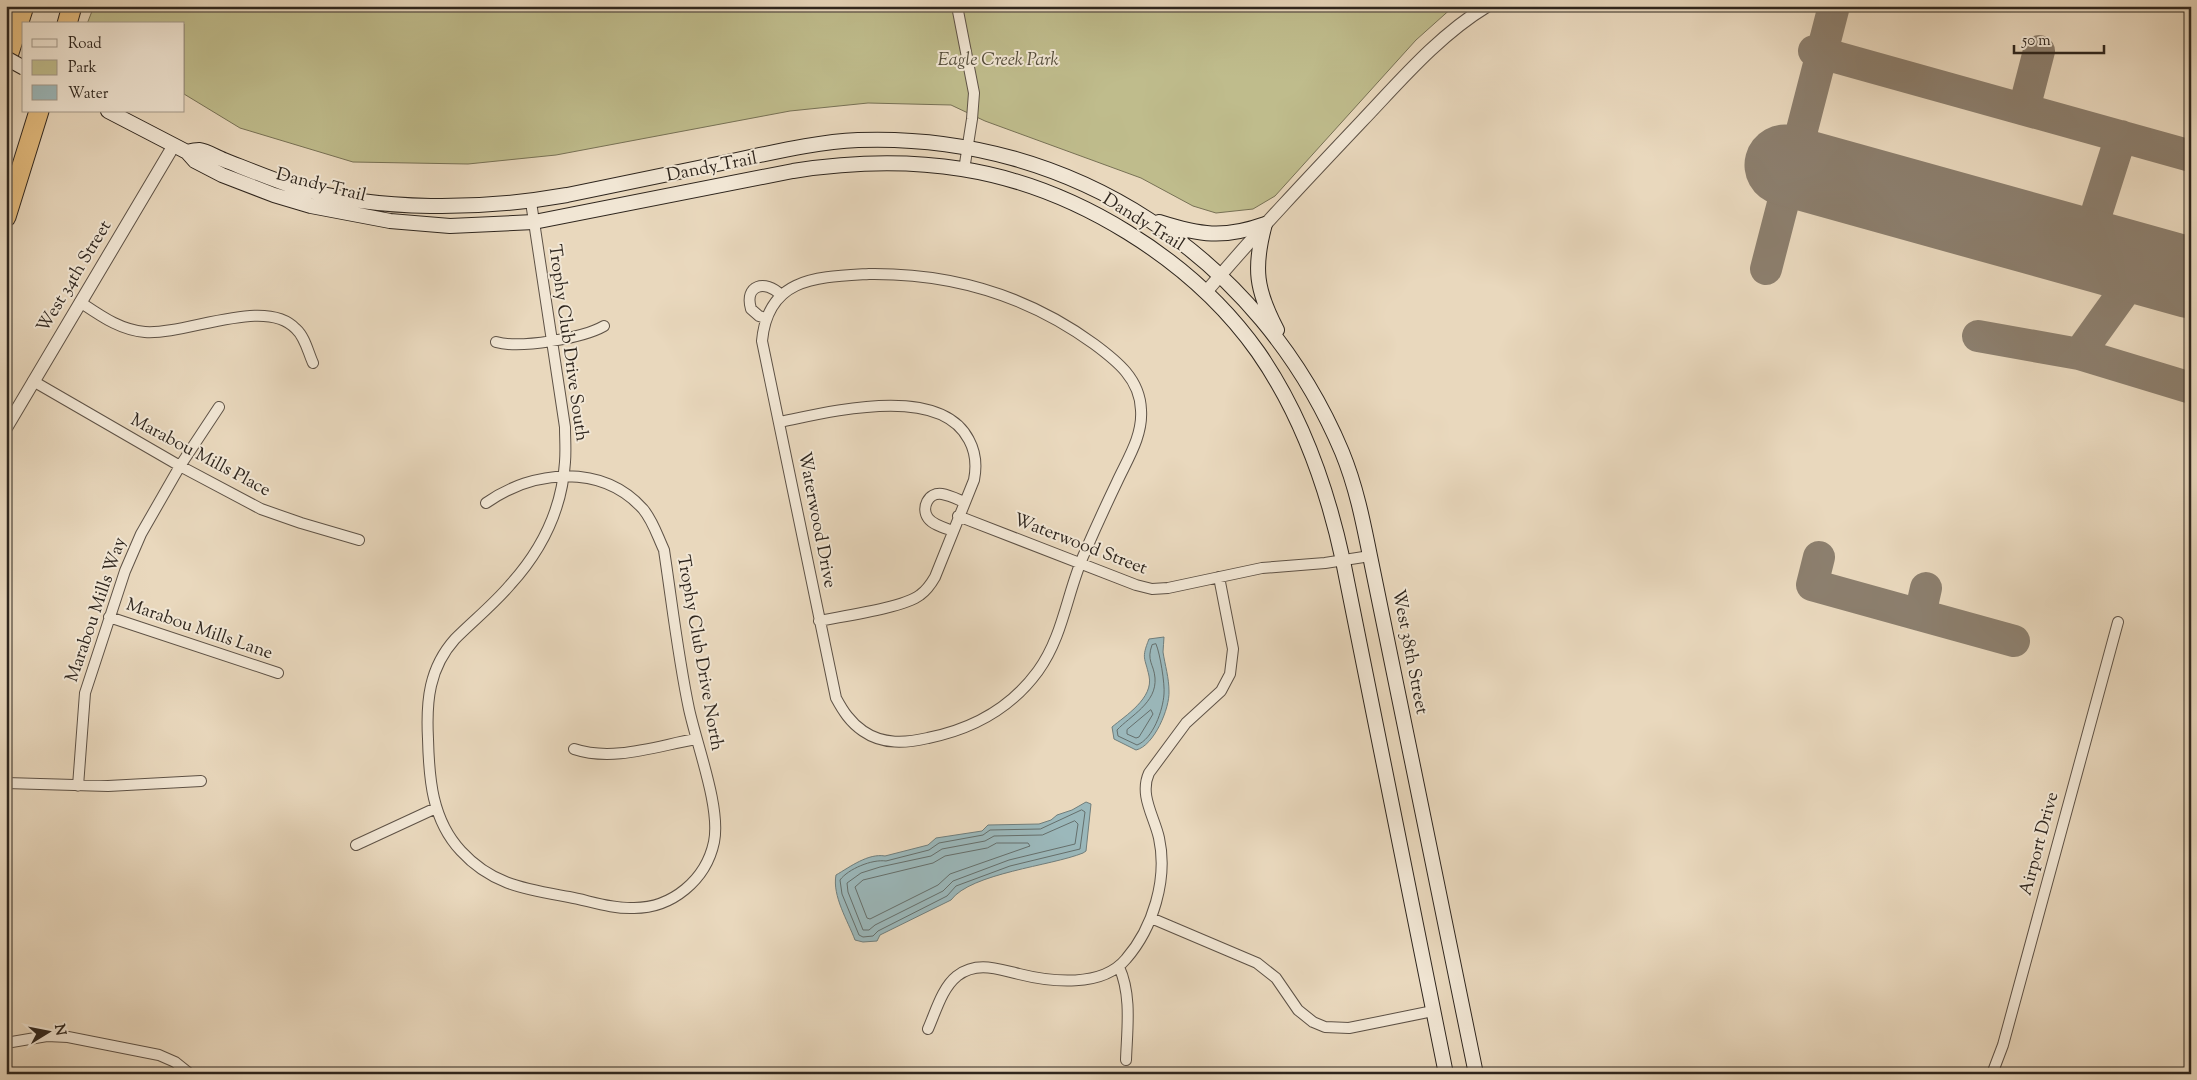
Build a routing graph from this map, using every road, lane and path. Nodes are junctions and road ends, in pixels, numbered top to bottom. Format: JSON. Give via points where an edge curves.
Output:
{"nodes":[{"id":1,"x":24,"y":6,"type":"edge"},
{"id":2,"x":72,"y":6,"type":"edge"},
{"id":3,"x":957,"y":6,"type":"edge"},
{"id":4,"x":1487,"y":6,"type":"edge"},
{"id":5,"x":68,"y":22,"type":"edge"},
{"id":6,"x":6,"y":58,"type":"edge"},
{"id":7,"x":6,"y":62,"type":"edge"},
{"id":8,"x":22,"y":67,"type":"edge"},
{"id":9,"x":39,"y":112,"type":"edge"},
{"id":10,"x":110,"y":112,"type":"edge"},
{"id":11,"x":174,"y":145,"type":"junction"},
{"id":12,"x":968,"y":147,"type":"junction"},
{"id":13,"x":187,"y":152,"type":"junction"},
{"id":14,"x":964,"y":170,"type":"junction"},
{"id":15,"x":531,"y":202,"type":"junction"},
{"id":16,"x":6,"y":217,"type":"edge"},
{"id":17,"x":1149,"y":219,"type":"junction"},
{"id":18,"x":534,"y":222,"type":"junction"},
{"id":19,"x":1265,"y":224,"type":"junction"},
{"id":20,"x":1220,"y":276,"type":"junction"},
{"id":21,"x":1206,"y":292,"type":"junction"},
{"id":22,"x":781,"y":295,"type":"junction"},
{"id":23,"x":80,"y":302,"type":"junction"},
{"id":24,"x":766,"y":318,"type":"junction"},
{"id":25,"x":604,"y":326,"type":"dead end"},
{"id":26,"x":550,"y":340,"type":"junction"},
{"id":27,"x":496,"y":342,"type":"dead end"},
{"id":28,"x":313,"y":363,"type":"dead end"},
{"id":29,"x":1296,"y":366,"type":"junction"},
{"id":30,"x":33,"y":381,"type":"junction"},
{"id":31,"x":219,"y":407,"type":"dead end"},
{"id":32,"x":780,"y":422,"type":"junction"},
{"id":33,"x":6,"y":428,"type":"edge"},
{"id":34,"x":180,"y":466,"type":"junction"},
{"id":35,"x":563,"y":476,"type":"junction"},
{"id":36,"x":964,"y":502,"type":"junction"},
{"id":37,"x":486,"y":503,"type":"dead end"},
{"id":38,"x":958,"y":516,"type":"junction"},
{"id":39,"x":953,"y":531,"type":"junction"},
{"id":40,"x":359,"y":540,"type":"dead end"},
{"id":41,"x":1370,"y":556,"type":"junction"},
{"id":42,"x":1342,"y":561,"type":"junction"},
{"id":43,"x":1079,"y":564,"type":"junction"},
{"id":44,"x":1219,"y":577,"type":"junction"},
{"id":45,"x":109,"y":617,"type":"junction"},
{"id":46,"x":819,"y":620,"type":"junction"},
{"id":47,"x":2118,"y":622,"type":"dead end"},
{"id":48,"x":278,"y":673,"type":"dead end"},
{"id":49,"x":696,"y":738,"type":"junction"},
{"id":50,"x":574,"y":749,"type":"dead end"},
{"id":51,"x":202,"y":781,"type":"dead end"},
{"id":52,"x":6,"y":783,"type":"edge"},
{"id":53,"x":78,"y":786,"type":"junction"},
{"id":54,"x":436,"y":808,"type":"junction"},
{"id":55,"x":356,"y":845,"type":"dead end"},
{"id":56,"x":633,"y":908,"type":"joint"},
{"id":57,"x":1151,"y":918,"type":"junction"},
{"id":58,"x":1119,"y":967,"type":"junction"},
{"id":59,"x":1433,"y":1012,"type":"junction"},
{"id":60,"x":928,"y":1029,"type":"dead end"},
{"id":61,"x":6,"y":1043,"type":"edge"},
{"id":62,"x":1126,"y":1060,"type":"dead end"},
{"id":63,"x":190,"y":1074,"type":"edge"},
{"id":64,"x":1446,"y":1074,"type":"edge"},
{"id":65,"x":1476,"y":1074,"type":"edge"},
{"id":66,"x":1992,"y":1074,"type":"edge"}],
"edges":[{"from":1,"to":7,"type":"highway"},
{"from":2,"to":5,"type":"highway"},
{"from":3,"to":12,"type":"street","via":[[974,93]]},
{"from":4,"to":19,"type":"street","via":[[1426,54]]},
{"from":6,"to":8,"type":"main road","bridge":true},
{"from":9,"to":16,"type":"highway"},
{"from":10,"to":11,"type":"main road","name":"Dandy Trail"},
{"from":11,"to":13,"type":"main road","name":"Dandy Trail"},
{"from":11,"to":23,"type":"street","name":"West 34th Street"},
{"from":12,"to":14,"type":"street"},
{"from":12,"to":15,"type":"main road","name":"Dandy Trail","via":[[896,140],[823,143]]},
{"from":12,"to":17,"type":"main road","name":"Dandy Trail","via":[[1024,160],[1068,176]]},
{"from":13,"to":15,"type":"main road","name":"Dandy Trail","via":[[200,150],[296,187],[372,201],[477,206]]},
{"from":13,"to":18,"type":"main road","name":"Dandy Trail","via":[[195,161],[238,182],[341,213],[450,226]]},
{"from":14,"to":18,"type":"main road","name":"Dandy Trail","via":[[887,163],[836,165]]},
{"from":14,"to":21,"type":"main road","name":"Dandy Trail","via":[[1014,182],[1118,226],[1148,245]]},
{"from":15,"to":18,"type":"street","name":"Trophy Club Drive South"},
{"from":17,"to":19,"type":"main road","via":[[1209,235]]},
{"from":17,"to":20,"type":"main road","name":"Dandy Trail"},
{"from":18,"to":26,"type":"street","name":"Trophy Club Drive South"},
{"from":19,"to":20,"type":"street"},
{"from":19,"to":29,"type":"main road","via":[[1258,264],[1259,286],[1264,305]]},
{"from":20,"to":21,"type":"street"},
{"from":20,"to":29,"type":"main road","name":"West 38th Street","via":[[1256,314]]},
{"from":21,"to":42,"type":"main road","via":[[1259,354],[1294,414],[1322,482]]},
{"from":22,"to":24,"type":"street","name":"Waterwood Drive"},
{"from":22,"to":24,"type":"street","via":[[765,285],[752,292],[749,298],[751,309]]},
{"from":22,"to":43,"type":"street","name":"Waterwood Drive","via":[[796,285],[852,275],[919,276],[957,282],[1010,298],[1060,322],[1118,363],[1136,386],[1141,408],[1138,437]]},
{"from":23,"to":28,"type":"street","via":[[118,326],[146,332],[168,331],[258,314],[276,316],[289,322],[300,334]]},
{"from":23,"to":30,"type":"street","name":"West 34th Street"},
{"from":24,"to":32,"type":"street","name":"Waterwood Drive","via":[[762,341]]},
{"from":25,"to":26,"type":"street","via":[[584,335]]},
{"from":26,"to":27,"type":"street","via":[[515,345]]},
{"from":26,"to":35,"type":"street","name":"Trophy Club Drive South","via":[[565,427]]},
{"from":29,"to":41,"type":"main road","name":"West 38th Street","via":[[1342,451],[1356,493]]},
{"from":30,"to":33,"type":"street","name":"West 34th Street"},
{"from":30,"to":34,"type":"street","name":"Marabou Mills Place"},
{"from":31,"to":34,"type":"street","name":"Marabou Mills Way"},
{"from":32,"to":36,"type":"street","via":[[874,405],[940,414],[966,433],[975,452],[974,480]]},
{"from":32,"to":46,"type":"street","name":"Waterwood Drive"},
{"from":34,"to":40,"type":"street","name":"Marabou Mills Place","via":[[261,509]]},
{"from":34,"to":45,"type":"street","name":"Marabou Mills Way","via":[[141,534]]},
{"from":35,"to":37,"type":"street","name":"Trophy Club Drive North","via":[[516,485]]},
{"from":35,"to":49,"type":"street","name":"Trophy Club Drive North","via":[[592,478],[617,488],[642,509],[657,532],[664,550],[688,707]]},
{"from":35,"to":54,"type":"street","name":"Trophy Club Drive South","via":[[560,498],[550,526],[526,566],[451,643],[434,672],[427,710],[430,780]]},
{"from":36,"to":38,"type":"street"},
{"from":36,"to":39,"type":"street","via":[[940,494],[927,502],[925,510],[929,519]]},
{"from":38,"to":39,"type":"street"},
{"from":38,"to":43,"type":"street","name":"Waterwood Street"},
{"from":39,"to":46,"type":"street","via":[[935,577],[922,594],[901,603]]},
{"from":41,"to":42,"type":"street","name":"Waterwood Street"},
{"from":41,"to":65,"type":"main road","name":"West 38th Street"},
{"from":42,"to":44,"type":"street","name":"Waterwood Street","via":[[1262,568]]},
{"from":42,"to":59,"type":"main road"},
{"from":43,"to":44,"type":"street","name":"Waterwood Street","via":[[1152,589],[1173,588]]},
{"from":43,"to":46,"type":"street","name":"Waterwood Drive","via":[[1063,622],[1052,648],[1032,680],[1008,703],[985,718],[965,728],[914,741],[888,741],[864,732],[840,708]]},
{"from":44,"to":57,"type":"street","via":[[1233,649],[1230,674],[1215,698],[1186,723],[1146,781],[1146,800],[1160,845],[1162,869]]},
{"from":45,"to":48,"type":"street","name":"Marabou Mills Lane"},
{"from":45,"to":53,"type":"street","name":"Marabou Mills Way","via":[[83,704]]},
{"from":47,"to":66,"type":"street","name":"Airport Drive","via":[[2003,1045]]},
{"from":49,"to":50,"type":"street","via":[[612,754],[592,754]]},
{"from":49,"to":56,"type":"street","name":"Trophy Club Drive North","via":[[715,817],[711,855],[700,874],[681,893],[656,905]]},
{"from":51,"to":53,"type":"street"},
{"from":52,"to":53,"type":"street"},
{"from":54,"to":55,"type":"street"},
{"from":54,"to":56,"type":"street","name":"Trophy Club Drive South","via":[[461,851],[496,879],[524,888]]},
{"from":57,"to":58,"type":"street"},
{"from":57,"to":59,"type":"street","via":[[1257,963],[1276,978],[1298,1010],[1325,1027],[1345,1029]]},
{"from":58,"to":60,"type":"street","via":[[1096,978],[1075,980],[1033,977],[988,967],[969,969],[949,984]]},
{"from":58,"to":62,"type":"street","via":[[1127,998]]},
{"from":59,"to":64,"type":"main road"},
{"from":61,"to":63,"type":"street","via":[[47,1036],[68,1037],[159,1055]]}]}
